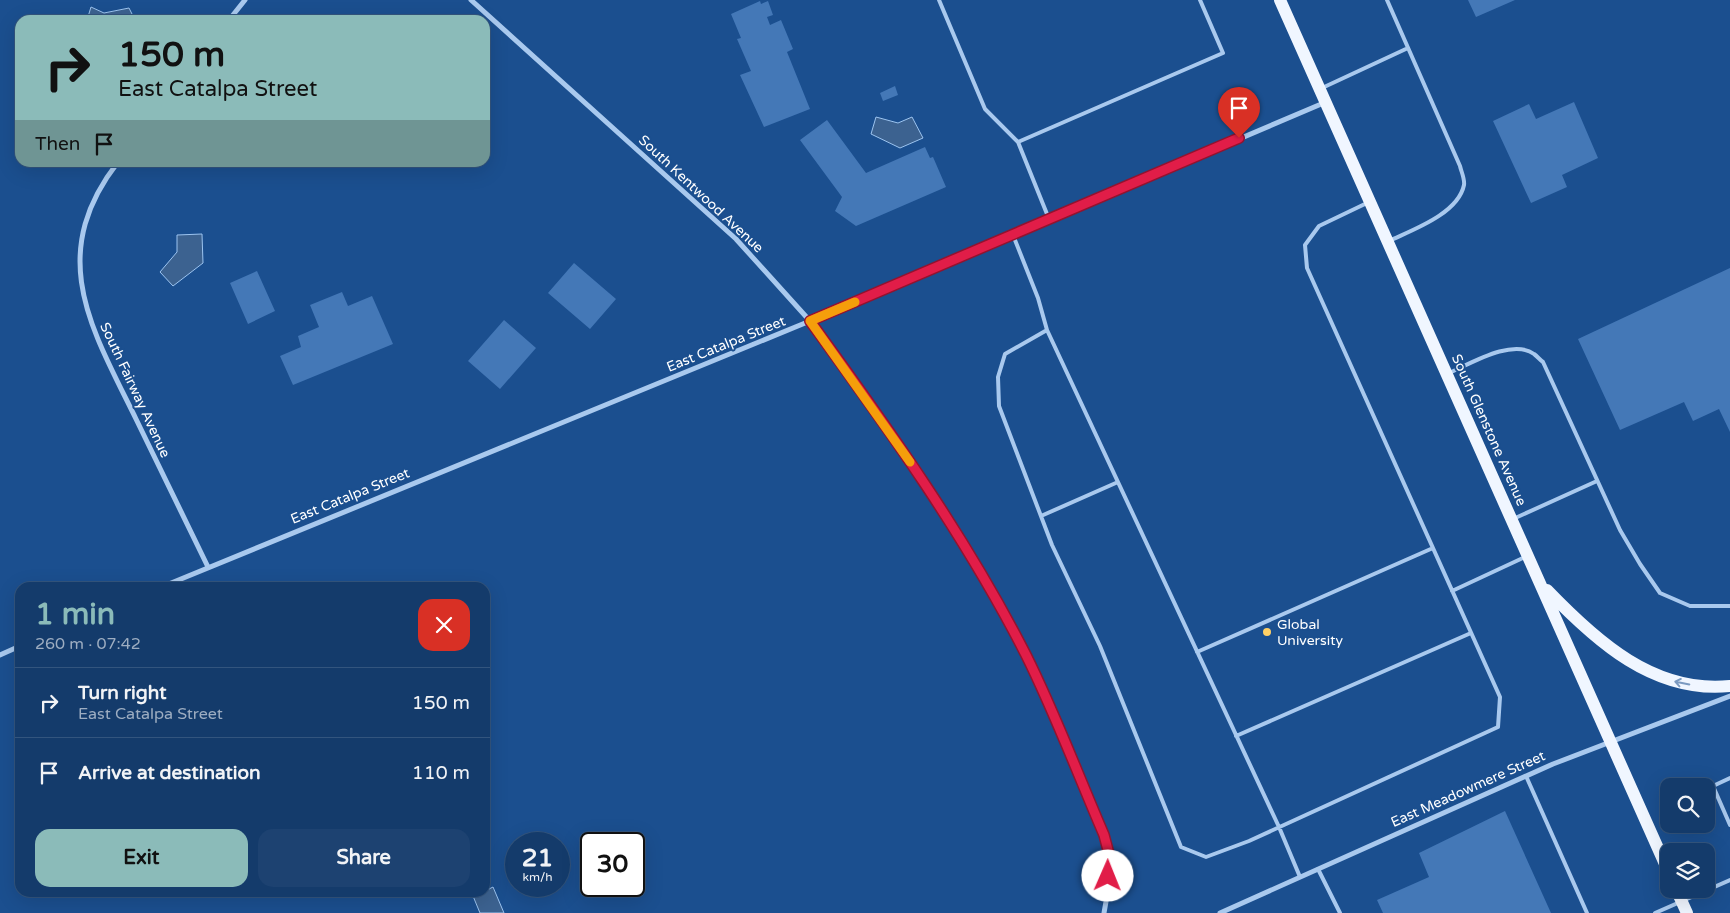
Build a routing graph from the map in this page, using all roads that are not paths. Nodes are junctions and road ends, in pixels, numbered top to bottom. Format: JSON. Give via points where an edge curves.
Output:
{"nodes":[{"id":1,"x":245,"y":0,"type":"edge"},
{"id":2,"x":471,"y":0,"type":"edge"},
{"id":3,"x":939,"y":0,"type":"edge"},
{"id":4,"x":1200,"y":0,"type":"edge"},
{"id":5,"x":1280,"y":0,"type":"edge"},
{"id":6,"x":1387,"y":0,"type":"edge"},
{"id":7,"x":233,"y":15,"type":"edge"},
{"id":8,"x":488,"y":15,"type":"edge"},
{"id":9,"x":490,"y":17,"type":"edge"},
{"id":10,"x":1408,"y":48,"type":"junction"},
{"id":11,"x":1320,"y":89,"type":"junction"},
{"id":12,"x":1326,"y":102,"type":"junction"},
{"id":13,"x":1018,"y":142,"type":"junction"},
{"id":14,"x":114,"y":167,"type":"edge"},
{"id":15,"x":1370,"y":202,"type":"junction"},
{"id":16,"x":1049,"y":219,"type":"junction"},
{"id":17,"x":1014,"y":235,"type":"junction"},
{"id":18,"x":1388,"y":242,"type":"junction"},
{"id":19,"x":810,"y":321,"type":"junction"},
{"id":20,"x":1047,"y":330,"type":"junction"},
{"id":21,"x":1447,"y":374,"type":"junction"},
{"id":22,"x":1597,"y":481,"type":"junction"},
{"id":23,"x":1118,"y":482,"type":"junction"},
{"id":24,"x":1042,"y":516,"type":"junction"},
{"id":25,"x":1512,"y":520,"type":"junction"},
{"id":26,"x":1433,"y":548,"type":"junction"},
{"id":27,"x":1528,"y":556,"type":"junction"},
{"id":28,"x":208,"y":567,"type":"junction"},
{"id":29,"x":173,"y":582,"type":"edge"},
{"id":30,"x":1541,"y":583,"type":"junction"},
{"id":31,"x":1452,"y":591,"type":"junction"},
{"id":32,"x":1730,"y":606,"type":"edge"},
{"id":33,"x":1471,"y":634,"type":"junction"},
{"id":34,"x":15,"y":648,"type":"edge"},
{"id":35,"x":1197,"y":652,"type":"junction"},
{"id":36,"x":0,"y":654,"type":"edge"},
{"id":37,"x":1730,"y":686,"type":"edge"},
{"id":38,"x":1730,"y":696,"type":"edge"},
{"id":39,"x":1236,"y":736,"type":"junction"},
{"id":40,"x":1610,"y":741,"type":"junction"},
{"id":41,"x":1526,"y":776,"type":"junction"},
{"id":42,"x":1730,"y":778,"type":"edge"},
{"id":43,"x":1730,"y":825,"type":"edge"},
{"id":44,"x":1279,"y":828,"type":"junction"},
{"id":45,"x":1660,"y":853,"type":"edge"},
{"id":46,"x":1318,"y":869,"type":"junction"},
{"id":47,"x":1300,"y":877,"type":"junction"},
{"id":48,"x":1730,"y":880,"type":"edge"},
{"id":49,"x":1684,"y":907,"type":"edge"},
{"id":50,"x":1104,"y":913,"type":"edge"},
{"id":51,"x":1220,"y":913,"type":"edge"},
{"id":52,"x":1340,"y":913,"type":"edge"},
{"id":53,"x":1587,"y":913,"type":"edge"},
{"id":54,"x":1655,"y":913,"type":"edge"}],
"edges":[{"from":1,"to":7,"type":"street"},
{"from":2,"to":8,"type":"street","name":"South Kentwood Avenue"},
{"from":3,"to":13,"type":"lane","via":[[985,109]]},
{"from":4,"to":13,"type":"lane","via":[[1223,53]]},
{"from":5,"to":11,"type":"main road","name":"South Glenstone Avenue"},
{"from":6,"to":10,"type":"lane"},
{"from":9,"to":19,"type":"street","name":"South Kentwood Avenue","via":[[736,239]]},
{"from":10,"to":11,"type":"lane"},
{"from":10,"to":18,"type":"lane","via":[[1460,166],[1464,184],[1457,200],[1440,216]]},
{"from":11,"to":12,"type":"main road","name":"South Glenstone Avenue"},
{"from":12,"to":15,"type":"main road","name":"South Glenstone Avenue"},
{"from":12,"to":16,"type":"street","name":"East Catalpa Street"},
{"from":13,"to":16,"type":"lane"},
{"from":14,"to":28,"type":"street","name":"South Fairway Avenue","via":[[88,210],[80,271],[83,292],[95,335]]},
{"from":15,"to":18,"type":"main road","name":"South Glenstone Avenue"},
{"from":15,"to":26,"type":"lane","via":[[1319,226],[1305,245],[1306,268]]},
{"from":16,"to":17,"type":"street","name":"East Catalpa Street"},
{"from":17,"to":19,"type":"street","name":"East Catalpa Street"},
{"from":17,"to":20,"type":"lane"},
{"from":18,"to":21,"type":"main road","name":"South Glenstone Avenue"},
{"from":19,"to":28,"type":"street","name":"East Catalpa Street"},
{"from":19,"to":50,"type":"street","name":"South Kentwood Avenue","via":[[948,520],[1026,655],[1104,835],[1109,854]]},
{"from":20,"to":23,"type":"lane"},
{"from":20,"to":24,"type":"lane","via":[[1005,354],[998,378],[1000,406]]},
{"from":21,"to":22,"type":"lane","via":[[1500,351],[1516,349],[1533,353],[1543,362]]},
{"from":21,"to":25,"type":"main road","name":"South Glenstone Avenue"},
{"from":22,"to":25,"type":"lane"},
{"from":22,"to":32,"type":"lane","via":[[1625,538],[1660,593],[1690,606]]},
{"from":23,"to":24,"type":"lane"},
{"from":23,"to":35,"type":"lane"},
{"from":24,"to":44,"type":"lane","via":[[1052,545],[1100,646],[1182,847],[1206,857]]},
{"from":25,"to":27,"type":"main road","name":"South Glenstone Avenue"},
{"from":26,"to":31,"type":"lane"},
{"from":26,"to":35,"type":"lane"},
{"from":27,"to":30,"type":"main road","name":"South Glenstone Avenue"},
{"from":27,"to":31,"type":"lane"},
{"from":28,"to":29,"type":"street","name":"East Catalpa Street"},
{"from":37,"to":30,"type":"main road","one_way":true,"via":[[1695,685],[1645,671],[1607,646]]},
{"from":30,"to":40,"type":"main road","name":"South Glenstone Avenue"},
{"from":31,"to":33,"type":"lane"},
{"from":33,"to":39,"type":"lane"},
{"from":33,"to":44,"type":"lane","via":[[1500,697],[1498,727]]},
{"from":34,"to":36,"type":"street"},
{"from":35,"to":39,"type":"lane"},
{"from":38,"to":40,"type":"street","name":"East Meadowmere Street"},
{"from":39,"to":44,"type":"lane"},
{"from":40,"to":41,"type":"street","name":"East Meadowmere Street"},
{"from":40,"to":45,"type":"main road","name":"South Glenstone Avenue"},
{"from":41,"to":46,"type":"street","name":"East Meadowmere Street"},
{"from":41,"to":53,"type":"lane"},
{"from":42,"to":43,"type":"lane","via":[[1712,786]]},
{"from":44,"to":47,"type":"lane"},
{"from":46,"to":47,"type":"street","name":"East Meadowmere Street"},
{"from":46,"to":52,"type":"lane"},
{"from":47,"to":51,"type":"street","name":"East Meadowmere Street"},
{"from":48,"to":49,"type":"lane"},
{"from":49,"to":54,"type":"lane"}]}
